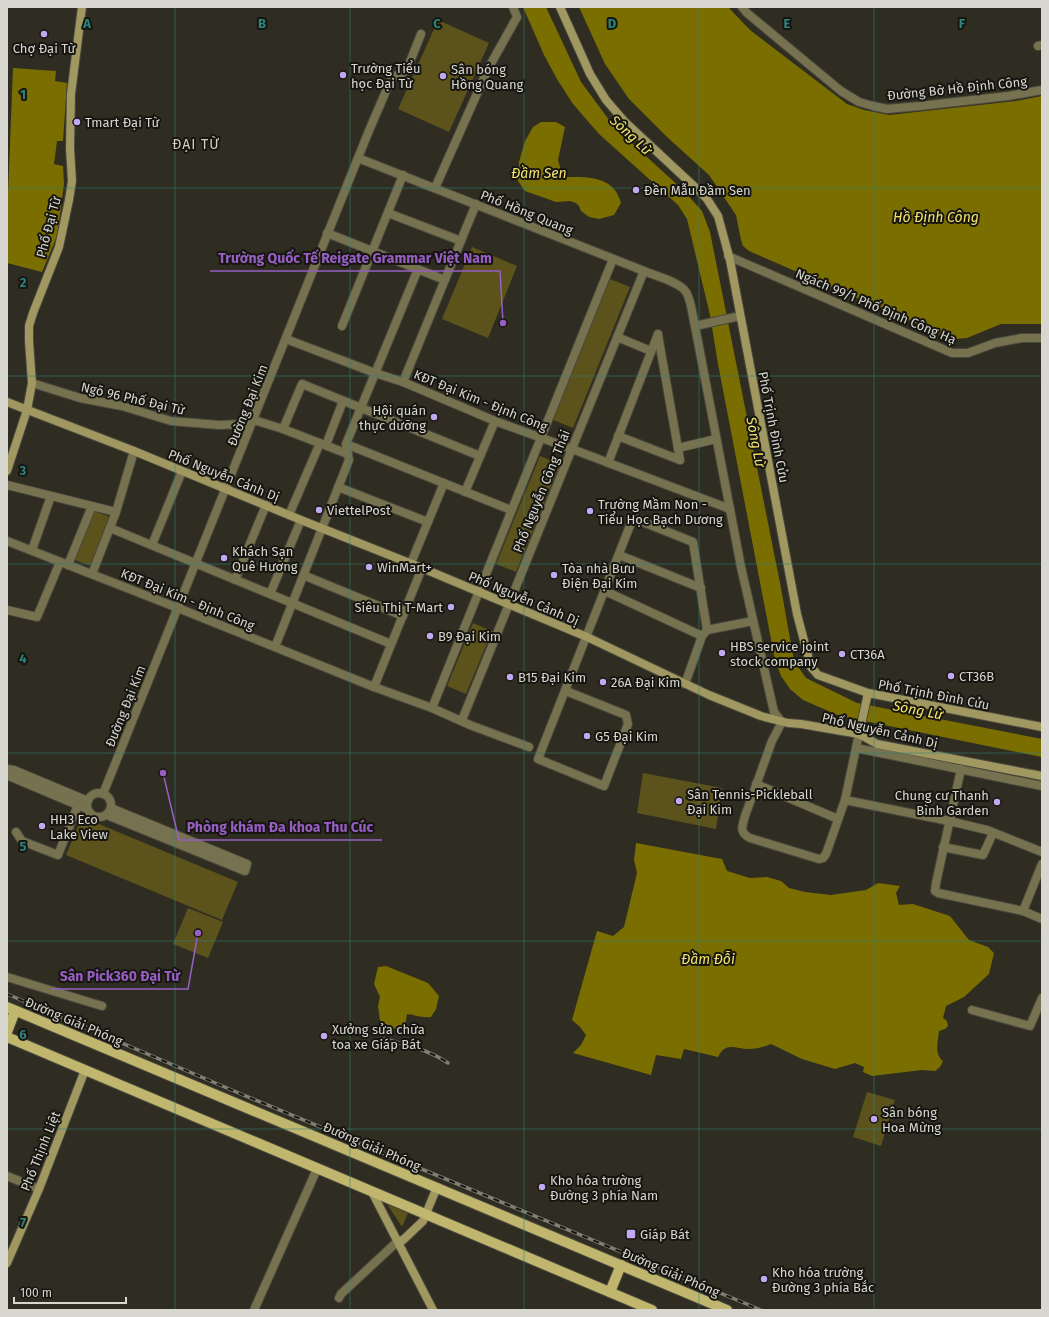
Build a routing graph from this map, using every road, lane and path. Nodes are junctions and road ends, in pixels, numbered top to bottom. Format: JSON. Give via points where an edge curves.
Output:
{"nodes":[{"id":1,"x":82,"y":7,"type":"edge"},
{"id":2,"x":513,"y":7,"type":"edge"},
{"id":3,"x":560,"y":7,"type":"edge"},
{"id":4,"x":742,"y":7,"type":"edge"},
{"id":5,"x":421,"y":34,"type":"dead end"},
{"id":6,"x":1042,"y":90,"type":"edge"},
{"id":7,"x":358,"y":158,"type":"junction"},
{"id":8,"x":403,"y":175,"type":"junction"},
{"id":9,"x":435,"y":188,"type":"junction"},
{"id":10,"x":476,"y":204,"type":"junction"},
{"id":11,"x":388,"y":213,"type":"junction"},
{"id":12,"x":328,"y":234,"type":"junction"},
{"id":13,"x":461,"y":241,"type":"junction"},
{"id":14,"x":372,"y":251,"type":"junction"},
{"id":15,"x":728,"y":256,"type":"junction"},
{"id":16,"x":613,"y":259,"type":"junction"},
{"id":17,"x":418,"y":270,"type":"junction"},
{"id":18,"x":644,"y":271,"type":"junction"},
{"id":19,"x":445,"y":280,"type":"junction"},
{"id":20,"x":736,"y":317,"type":"junction"},
{"id":21,"x":342,"y":326,"type":"dead end"},
{"id":22,"x":695,"y":326,"type":"junction"},
{"id":23,"x":616,"y":337,"type":"junction"},
{"id":24,"x":1042,"y":338,"type":"edge"},
{"id":25,"x":286,"y":339,"type":"junction"},
{"id":26,"x":651,"y":351,"type":"junction"},
{"id":27,"x":375,"y":373,"type":"junction"},
{"id":28,"x":403,"y":382,"type":"junction"},
{"id":29,"x":32,"y":383,"type":"junction"},
{"id":30,"x":343,"y":401,"type":"junction"},
{"id":31,"x":7,"y":402,"type":"edge"},
{"id":32,"x":361,"y":408,"type":"junction"},
{"id":33,"x":27,"y":410,"type":"junction"},
{"id":34,"x":254,"y":420,"type":"junction"},
{"id":35,"x":495,"y":421,"type":"junction"},
{"id":36,"x":283,"y":429,"type":"junction"},
{"id":37,"x":618,"y":436,"type":"junction"},
{"id":38,"x":541,"y":437,"type":"junction"},
{"id":39,"x":716,"y":439,"type":"junction"},
{"id":40,"x":323,"y":444,"type":"junction"},
{"id":41,"x":346,"y":444,"type":"junction"},
{"id":42,"x":572,"y":448,"type":"junction"},
{"id":43,"x":678,"y":448,"type":"junction"},
{"id":44,"x":134,"y":451,"type":"junction"},
{"id":45,"x":348,"y":454,"type":"junction"},
{"id":46,"x":480,"y":456,"type":"junction"},
{"id":47,"x":608,"y":463,"type":"junction"},
{"id":48,"x":7,"y":471,"type":"edge"},
{"id":49,"x":182,"y":471,"type":"junction"},
{"id":50,"x":444,"y":483,"type":"junction"},
{"id":51,"x":7,"y":485,"type":"edge"},
{"id":52,"x":338,"y":487,"type":"junction"},
{"id":53,"x":226,"y":489,"type":"junction"},
{"id":54,"x":465,"y":492,"type":"junction"},
{"id":55,"x":52,"y":496,"type":"junction"},
{"id":56,"x":266,"y":505,"type":"junction"},
{"id":57,"x":92,"y":506,"type":"junction"},
{"id":58,"x":730,"y":509,"type":"junction"},
{"id":59,"x":511,"y":510,"type":"junction"},
{"id":60,"x":116,"y":512,"type":"junction"},
{"id":61,"x":289,"y":515,"type":"junction"},
{"id":62,"x":301,"y":520,"type":"junction"},
{"id":63,"x":428,"y":522,"type":"junction"},
{"id":64,"x":110,"y":528,"type":"junction"},
{"id":65,"x":322,"y":528,"type":"junction"},
{"id":66,"x":7,"y":541,"type":"edge"},
{"id":67,"x":152,"y":545,"type":"junction"},
{"id":68,"x":32,"y":550,"type":"junction"},
{"id":69,"x":619,"y":555,"type":"junction"},
{"id":70,"x":60,"y":562,"type":"junction"},
{"id":71,"x":196,"y":563,"type":"junction"},
{"id":72,"x":411,"y":563,"type":"junction"},
{"id":73,"x":68,"y":565,"type":"junction"},
{"id":74,"x":422,"y":568,"type":"junction"},
{"id":75,"x":92,"y":574,"type":"junction"},
{"id":76,"x":303,"y":575,"type":"junction"},
{"id":77,"x":236,"y":580,"type":"junction"},
{"id":78,"x":701,"y":588,"type":"junction"},
{"id":79,"x":605,"y":591,"type":"junction"},
{"id":80,"x":478,"y":592,"type":"junction"},
{"id":81,"x":270,"y":594,"type":"junction"},
{"id":82,"x":292,"y":603,"type":"junction"},
{"id":83,"x":508,"y":604,"type":"junction"},
{"id":84,"x":178,"y":608,"type":"junction"},
{"id":85,"x":7,"y":610,"type":"edge"},
{"id":86,"x":403,"y":616,"type":"junction"},
{"id":87,"x":753,"y":621,"type":"junction"},
{"id":88,"x":705,"y":633,"type":"junction"},
{"id":89,"x":587,"y":637,"type":"junction"},
{"id":90,"x":391,"y":644,"type":"junction"},
{"id":91,"x":275,"y":646,"type":"junction"},
{"id":92,"x":685,"y":684,"type":"junction"},
{"id":93,"x":374,"y":687,"type":"junction"},
{"id":94,"x":566,"y":691,"type":"junction"},
{"id":95,"x":867,"y":697,"type":"junction"},
{"id":96,"x":432,"y":708,"type":"junction"},
{"id":97,"x":462,"y":720,"type":"junction"},
{"id":98,"x":782,"y":722,"type":"junction"},
{"id":99,"x":1042,"y":727,"type":"edge"},
{"id":100,"x":858,"y":734,"type":"junction"},
{"id":101,"x":529,"y":747,"type":"dead end"},
{"id":102,"x":856,"y":748,"type":"junction"},
{"id":103,"x":7,"y":769,"type":"edge"},
{"id":104,"x":961,"y":769,"type":"junction"},
{"id":105,"x":7,"y":772,"type":"edge"},
{"id":106,"x":1042,"y":776,"type":"edge"},
{"id":107,"x":756,"y":784,"type":"junction"},
{"id":108,"x":1042,"y":786,"type":"edge"},
{"id":109,"x":103,"y":794,"type":"junction"},
{"id":110,"x":845,"y":800,"type":"junction"},
{"id":111,"x":78,"y":805,"type":"junction"},
{"id":112,"x":87,"y":805,"type":"junction"},
{"id":113,"x":109,"y":811,"type":"junction"},
{"id":114,"x":838,"y":819,"type":"junction"},
{"id":115,"x":949,"y":821,"type":"junction"},
{"id":116,"x":16,"y":832,"type":"dead end"},
{"id":117,"x":993,"y":833,"type":"junction"},
{"id":118,"x":944,"y":847,"type":"junction"},
{"id":119,"x":1042,"y":852,"type":"edge"},
{"id":120,"x":1042,"y":864,"type":"edge"},
{"id":121,"x":246,"y":867,"type":"dead end"},
{"id":122,"x":1023,"y":911,"type":"junction"},
{"id":123,"x":1042,"y":918,"type":"edge"},
{"id":124,"x":7,"y":977,"type":"edge"},
{"id":125,"x":1042,"y":998,"type":"edge"},
{"id":126,"x":102,"y":1006,"type":"dead end"},
{"id":127,"x":11,"y":1009,"type":"edge"},
{"id":128,"x":972,"y":1010,"type":"dead end"},
{"id":129,"x":7,"y":1032,"type":"edge"},
{"id":130,"x":7,"y":1037,"type":"edge"},
{"id":131,"x":85,"y":1070,"type":"junction"},
{"id":132,"x":317,"y":1169,"type":"junction"},
{"id":133,"x":7,"y":1176,"type":"edge"},
{"id":134,"x":436,"y":1187,"type":"junction"},
{"id":135,"x":39,"y":1189,"type":"junction"},
{"id":136,"x":372,"y":1192,"type":"junction"},
{"id":137,"x":425,"y":1215,"type":"junction"},
{"id":138,"x":398,"y":1241,"type":"junction"},
{"id":139,"x":7,"y":1263,"type":"edge"},
{"id":140,"x":621,"y":1265,"type":"junction"},
{"id":141,"x":610,"y":1292,"type":"junction"},
{"id":142,"x":339,"y":1298,"type":"dead end"},
{"id":143,"x":254,"y":1310,"type":"edge"},
{"id":144,"x":433,"y":1310,"type":"edge"},
{"id":145,"x":652,"y":1310,"type":"edge"},
{"id":146,"x":727,"y":1310,"type":"edge"}],
"edges":[{"from":1,"to":29,"type":"main road","name":"Phố Đại Từ","via":[[71,94],[72,181],[59,247],[30,326]]},
{"from":2,"to":9,"type":"street","via":[[517,17],[488,69]]},
{"from":3,"to":15,"type":"main road","name":"Phố Trịnh Đình Cửu","via":[[590,74],[606,100],[625,122],[706,199],[718,216]]},
{"from":4,"to":6,"type":"street","name":"Đường Bờ Hồ Định Công","via":[[841,92],[873,106],[887,109],[920,106]]},
{"from":5,"to":7,"type":"street","name":"Đường Đại Kim","via":[[406,72],[392,77]]},
{"from":7,"to":8,"type":"street","name":"Phố Hồng Quang"},
{"from":7,"to":12,"type":"street","name":"Đường Đại Kim"},
{"from":8,"to":9,"type":"street","name":"Phố Hồng Quang"},
{"from":8,"to":11,"type":"street"},
{"from":9,"to":10,"type":"street","name":"Phố Hồng Quang"},
{"from":10,"to":13,"type":"street","name":"KĐT Đại Kim - Định Công"},
{"from":10,"to":16,"type":"street","name":"Phố Hồng Quang"},
{"from":11,"to":13,"type":"street"},
{"from":11,"to":14,"type":"street"},
{"from":12,"to":14,"type":"street"},
{"from":12,"to":25,"type":"street","name":"Đường Đại Kim"},
{"from":13,"to":19,"type":"street","name":"KĐT Đại Kim - Định Công"},
{"from":14,"to":17,"type":"street"},
{"from":14,"to":21,"type":"street"},
{"from":15,"to":20,"type":"main road","name":"Phố Trịnh Đình Cửu"},
{"from":15,"to":24,"type":"street","name":"Ngách 99/1 Phố Định Công Hạ","via":[[952,353],[968,353],[995,343],[1022,338]]},
{"from":16,"to":18,"type":"street","name":"Phố Hồng Quang"},
{"from":16,"to":38,"type":"street","name":"Phố Nguyễn Công Thái"},
{"from":17,"to":19,"type":"street"},
{"from":17,"to":27,"type":"street"},
{"from":18,"to":22,"type":"street","name":"Phố Hồng Quang","via":[[685,290]]},
{"from":18,"to":23,"type":"street","name":"Phố Nguyễn Công Thái"},
{"from":19,"to":28,"type":"street","name":"KĐT Đại Kim - Định Công"},
{"from":20,"to":22,"type":"street"},
{"from":20,"to":95,"type":"main road","name":"Phố Trịnh Đình Cửu","via":[[797,614],[811,667],[818,675]]},
{"from":22,"to":39,"type":"street"},
{"from":23,"to":26,"type":"street"},
{"from":23,"to":42,"type":"street","name":"Phố Nguyễn Công Thái"},
{"from":25,"to":27,"type":"street","name":"KĐT Đại Kim - Định Công"},
{"from":25,"to":34,"type":"street","name":"Đường Đại Kim"},
{"from":26,"to":37,"type":"street"},
{"from":26,"to":43,"type":"street","via":[[658,334]]},
{"from":27,"to":28,"type":"street","name":"KĐT Đại Kim - Định Công"},
{"from":27,"to":32,"type":"street"},
{"from":28,"to":35,"type":"street","name":"KĐT Đại Kim - Định Công"},
{"from":29,"to":33,"type":"main road","name":"Phố Đại Từ"},
{"from":29,"to":34,"type":"street","name":"Ngõ 96 Phố Đại Từ","via":[[171,421],[219,425],[245,424]]},
{"from":30,"to":32,"type":"street"},
{"from":30,"to":36,"type":"street","via":[[302,384]]},
{"from":30,"to":40,"type":"street"},
{"from":31,"to":33,"type":"main road","name":"Phố Nguyễn Cảnh Dị"},
{"from":32,"to":41,"type":"street"},
{"from":32,"to":46,"type":"street"},
{"from":33,"to":44,"type":"main road","name":"Phố Nguyễn Cảnh Dị"},
{"from":33,"to":48,"type":"main road","name":"Phố Đại Từ"},
{"from":34,"to":36,"type":"street"},
{"from":34,"to":53,"type":"street","name":"Đường Đại Kim"},
{"from":35,"to":38,"type":"street","name":"KĐT Đại Kim - Định Công"},
{"from":35,"to":46,"type":"street"},
{"from":36,"to":40,"type":"street"},
{"from":37,"to":43,"type":"street","via":[[680,460]]},
{"from":37,"to":47,"type":"street"},
{"from":38,"to":42,"type":"street","name":"KĐT Đại Kim - Định Công"},
{"from":38,"to":59,"type":"street","name":"Phố Nguyễn Công Thái"},
{"from":39,"to":43,"type":"street"},
{"from":39,"to":58,"type":"street"},
{"from":40,"to":45,"type":"street"},
{"from":40,"to":61,"type":"street"},
{"from":41,"to":45,"type":"street"},
{"from":41,"to":50,"type":"street"},
{"from":42,"to":47,"type":"street","name":"KĐT Đại Kim - Định Công"},
{"from":42,"to":83,"type":"street","name":"Phố Nguyễn Công Thái"},
{"from":44,"to":49,"type":"main road","name":"Phố Nguyễn Cảnh Dị"},
{"from":44,"to":60,"type":"street"},
{"from":45,"to":52,"type":"street","via":[[349,460]]},
{"from":46,"to":54,"type":"street"},
{"from":47,"to":58,"type":"street","name":"KĐT Đại Kim - Định Công"},
{"from":49,"to":53,"type":"main road","name":"Phố Nguyễn Cảnh Dị"},
{"from":49,"to":67,"type":"street"},
{"from":50,"to":54,"type":"street"},
{"from":50,"to":63,"type":"street"},
{"from":51,"to":55,"type":"street"},
{"from":52,"to":63,"type":"street"},
{"from":52,"to":65,"type":"street"},
{"from":53,"to":56,"type":"main road","name":"Phố Nguyễn Cảnh Dị"},
{"from":53,"to":71,"type":"street","name":"Đường Đại Kim"},
{"from":54,"to":59,"type":"street"},
{"from":55,"to":57,"type":"street"},
{"from":55,"to":68,"type":"street"},
{"from":56,"to":61,"type":"main road","name":"Phố Nguyễn Cảnh Dị"},
{"from":56,"to":77,"type":"street"},
{"from":57,"to":60,"type":"street"},
{"from":57,"to":73,"type":"street"},
{"from":58,"to":87,"type":"street"},
{"from":59,"to":80,"type":"street","name":"Phố Nguyễn Công Thái"},
{"from":60,"to":64,"type":"street"},
{"from":61,"to":62,"type":"main road","name":"Phố Nguyễn Cảnh Dị"},
{"from":62,"to":65,"type":"main road","name":"Phố Nguyễn Cảnh Dị"},
{"from":62,"to":81,"type":"street"},
{"from":63,"to":72,"type":"street"},
{"from":64,"to":67,"type":"street"},
{"from":64,"to":75,"type":"street"},
{"from":65,"to":72,"type":"main road","name":"Phố Nguyễn Cảnh Dị"},
{"from":65,"to":76,"type":"street"},
{"from":66,"to":68,"type":"street","name":"KĐT Đại Kim - Định Công"},
{"from":67,"to":71,"type":"street"},
{"from":68,"to":70,"type":"street","name":"KĐT Đại Kim - Định Công"},
{"from":69,"to":78,"type":"street"},
{"from":69,"to":78,"type":"street","via":[[633,518],[666,531],[693,542]]},
{"from":69,"to":79,"type":"street"},
{"from":70,"to":73,"type":"street","name":"KĐT Đại Kim - Định Công"},
{"from":70,"to":85,"type":"street","via":[[37,617]]},
{"from":71,"to":77,"type":"street"},
{"from":71,"to":84,"type":"street","name":"Đường Đại Kim"},
{"from":72,"to":74,"type":"main road","name":"Phố Nguyễn Cảnh Dị"},
{"from":73,"to":75,"type":"street","name":"KĐT Đại Kim - Định Công"},
{"from":74,"to":80,"type":"main road","name":"Phố Nguyễn Cảnh Dị"},
{"from":74,"to":86,"type":"street"},
{"from":75,"to":84,"type":"street","name":"KĐT Đại Kim - Định Công"},
{"from":76,"to":82,"type":"street"},
{"from":76,"to":86,"type":"street"},
{"from":77,"to":81,"type":"street"},
{"from":78,"to":88,"type":"street"},
{"from":79,"to":88,"type":"street"},
{"from":79,"to":89,"type":"street"},
{"from":80,"to":83,"type":"main road","name":"Phố Nguyễn Cảnh Dị"},
{"from":80,"to":96,"type":"street","name":"Phố Nguyễn Công Thái"},
{"from":81,"to":82,"type":"street"},
{"from":82,"to":90,"type":"street"},
{"from":82,"to":91,"type":"street"},
{"from":83,"to":89,"type":"main road","name":"Phố Nguyễn Cảnh Dị"},
{"from":83,"to":97,"type":"street","name":"Phố Nguyễn Công Thái"},
{"from":84,"to":91,"type":"street","name":"KĐT Đại Kim - Định Công"},
{"from":84,"to":109,"type":"street","name":"Đường Đại Kim"},
{"from":86,"to":90,"type":"street"},
{"from":87,"to":88,"type":"street"},
{"from":87,"to":98,"type":"street","via":[[774,712]]},
{"from":88,"to":92,"type":"street"},
{"from":89,"to":92,"type":"main road","name":"Phố Nguyễn Cảnh Dị"},
{"from":89,"to":94,"type":"street"},
{"from":90,"to":93,"type":"street"},
{"from":91,"to":93,"type":"street","name":"KĐT Đại Kim - Định Công"},
{"from":92,"to":98,"type":"main road","name":"Phố Nguyễn Cảnh Dị","via":[[761,716]]},
{"from":93,"to":96,"type":"street","name":"KĐT Đại Kim - Định Công"},
{"from":94,"to":94,"type":"street","via":[[538,759],[604,786],[625,734],[628,717]]},
{"from":95,"to":99,"type":"main road","name":"Phố Trịnh Đình Cửu"},
{"from":95,"to":100,"type":"main road"},
{"from":96,"to":97,"type":"street","name":"KĐT Đại Kim - Định Công"},
{"from":97,"to":101,"type":"street","name":"KĐT Đại Kim - Định Công"},
{"from":98,"to":100,"type":"main road","name":"Phố Nguyễn Cảnh Dị"},
{"from":98,"to":107,"type":"street"},
{"from":100,"to":102,"type":"street"},
{"from":100,"to":106,"type":"main road","name":"Phố Nguyễn Cảnh Dị","via":[[877,744]]},
{"from":102,"to":104,"type":"street"},
{"from":102,"to":110,"type":"street"},
{"from":103,"to":112,"type":"street"},
{"from":104,"to":108,"type":"street"},
{"from":104,"to":115,"type":"street"},
{"from":105,"to":111,"type":"street","via":[[11,778]]},
{"from":107,"to":114,"type":"street"},
{"from":107,"to":114,"type":"street","via":[[742,828],[744,835],[750,838],[819,859],[823,858]]},
{"from":109,"to":112,"type":"street","via":[[92,795]]},
{"from":109,"to":113,"type":"street","via":[[110,801]]},
{"from":110,"to":114,"type":"street"},
{"from":110,"to":115,"type":"street"},
{"from":111,"to":112,"type":"street"},
{"from":111,"to":116,"type":"street","via":[[58,855],[22,841]]},
{"from":112,"to":113,"type":"street","via":[[91,815],[95,817],[103,817]]},
{"from":113,"to":121,"type":"street"},
{"from":115,"to":117,"type":"street"},
{"from":115,"to":118,"type":"street"},
{"from":117,"to":118,"type":"street","via":[[983,855]]},
{"from":117,"to":119,"type":"street"},
{"from":118,"to":122,"type":"street","via":[[934,889],[938,893]]},
{"from":120,"to":122,"type":"street"},
{"from":122,"to":123,"type":"street"},
{"from":124,"to":126,"type":"street"},
{"from":125,"to":128,"type":"street","via":[[1030,1026]]},
{"from":127,"to":129,"type":"main road"},
{"from":127,"to":134,"type":"main road","name":"Đường Giải Phóng"},
{"from":130,"to":131,"type":"main road"},
{"from":131,"to":132,"type":"main road"},
{"from":131,"to":135,"type":"main road","name":"Phố Thịnh Liệt"},
{"from":132,"to":136,"type":"main road"},
{"from":132,"to":143,"type":"street"},
{"from":133,"to":135,"type":"street"},
{"from":134,"to":137,"type":"main road"},
{"from":134,"to":140,"type":"main road","name":"Đường Giải Phóng"},
{"from":135,"to":139,"type":"main road","name":"Phố Thịnh Liệt"},
{"from":136,"to":137,"type":"main road"},
{"from":136,"to":138,"type":"main road"},
{"from":137,"to":138,"type":"main road","via":[[423,1221],[403,1240]]},
{"from":137,"to":141,"type":"main road"},
{"from":138,"to":142,"type":"street"},
{"from":138,"to":144,"type":"main road"},
{"from":140,"to":141,"type":"main road"},
{"from":140,"to":146,"type":"main road","name":"Đường Giải Phóng"},
{"from":141,"to":145,"type":"main road"}]}
